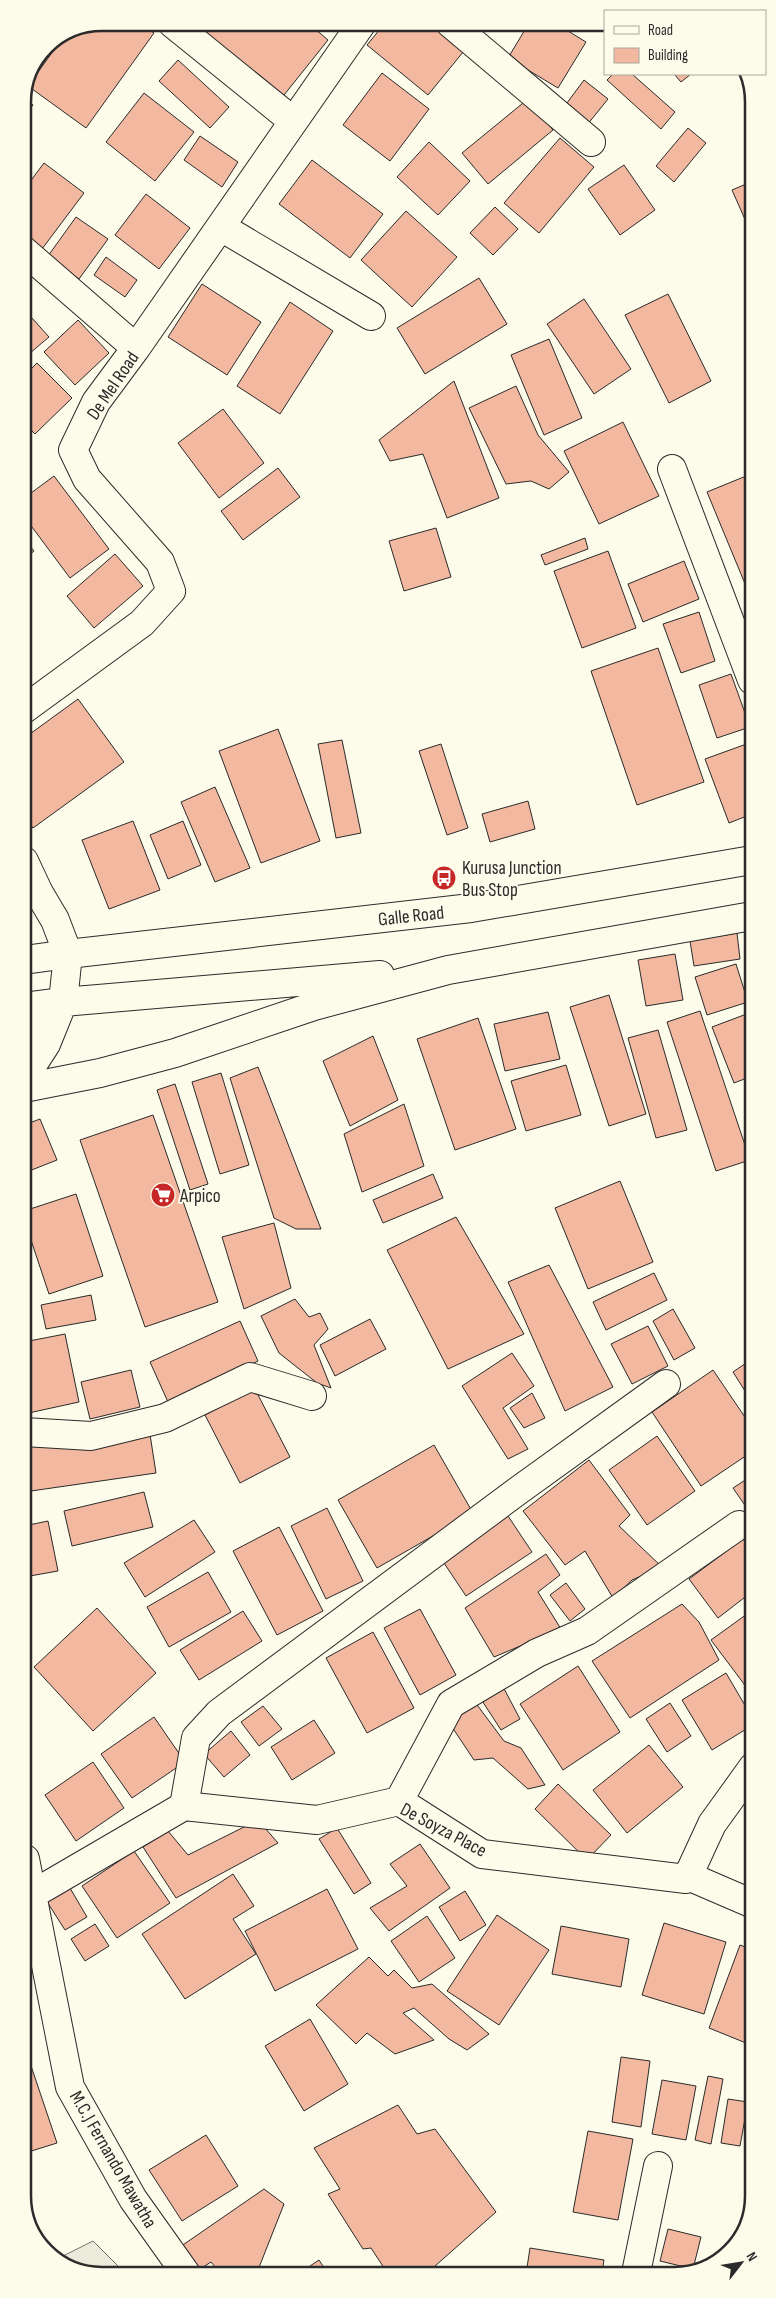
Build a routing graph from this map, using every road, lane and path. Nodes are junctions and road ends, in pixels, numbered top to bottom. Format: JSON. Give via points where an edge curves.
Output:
{"nodes":[{"id":1,"x":183,"y":31,"type":"edge"},
{"id":2,"x":356,"y":31,"type":"edge"},
{"id":3,"x":459,"y":31,"type":"edge"},
{"id":4,"x":294,"y":121,"type":"junction"},
{"id":5,"x":591,"y":142,"type":"dead end"},
{"id":6,"x":221,"y":227,"type":"junction"},
{"id":7,"x":31,"y":257,"type":"edge"},
{"id":8,"x":371,"y":316,"type":"dead end"},
{"id":9,"x":136,"y":348,"type":"junction"},
{"id":10,"x":672,"y":469,"type":"dead end"},
{"id":11,"x":745,"y":662,"type":"edge"},
{"id":12,"x":31,"y":704,"type":"edge"},
{"id":13,"x":745,"y":861,"type":"edge"},
{"id":14,"x":31,"y":875,"type":"edge"},
{"id":15,"x":745,"y":917,"type":"edge"},
{"id":16,"x":68,"y":954,"type":"junction"},
{"id":17,"x":31,"y":959,"type":"edge"},
{"id":18,"x":448,"y":970,"type":"junction"},
{"id":19,"x":63,"y":1002,"type":"junction"},
{"id":20,"x":31,"y":1006,"type":"edge"},
{"id":21,"x":31,"y":1036,"type":"edge"},
{"id":22,"x":31,"y":1067,"type":"edge"},
{"id":23,"x":31,"y":1087,"type":"edge"},
{"id":24,"x":666,"y":1384,"type":"dead end"},
{"id":25,"x":312,"y":1396,"type":"dead end"},
{"id":26,"x":31,"y":1432,"type":"edge"},
{"id":27,"x":739,"y":1525,"type":"dead end"},
{"id":28,"x":745,"y":1778,"type":"edge"},
{"id":29,"x":398,"y":1801,"type":"junction"},
{"id":30,"x":184,"y":1806,"type":"junction"},
{"id":31,"x":688,"y":1876,"type":"junction"},
{"id":32,"x":31,"y":1885,"type":"edge"},
{"id":33,"x":33,"y":1894,"type":"junction"},
{"id":34,"x":745,"y":1901,"type":"edge"},
{"id":35,"x":658,"y":2166,"type":"dead end"},
{"id":36,"x":180,"y":2267,"type":"edge"},
{"id":37,"x":637,"y":2267,"type":"edge"}],
"edges":[{"from":1,"to":4,"type":"main road"},
{"from":2,"to":4,"type":"main road","name":"De Mel Road"},
{"from":3,"to":5,"type":"main road"},
{"from":4,"to":6,"type":"main road","name":"De Mel Road"},
{"from":6,"to":8,"type":"main road"},
{"from":6,"to":9,"type":"main road","name":"De Mel Road"},
{"from":7,"to":9,"type":"main road"},
{"from":9,"to":12,"type":"main road","name":"De Mel Road","via":[[96,402],[73,450],[87,479],[160,562],[171,590],[142,623]]},
{"from":10,"to":11,"type":"main road"},
{"from":13,"to":16,"type":"main road","name":"Galle Road","via":[[471,908]]},
{"from":14,"to":16,"type":"main road","via":[[55,920]]},
{"from":15,"to":18,"type":"main road"},
{"from":16,"to":17,"type":"main road","name":"Galle Road"},
{"from":16,"to":19,"type":"main road"},
{"from":18,"to":19,"type":"main road"},
{"from":18,"to":23,"type":"main road","via":[[314,1006],[175,1053]]},
{"from":19,"to":20,"type":"main road"},
{"from":19,"to":21,"type":"main road"},
{"from":19,"to":22,"type":"main road","via":[[46,1044]]},
{"from":24,"to":30,"type":"main road","via":[[219,1714],[196,1738]]},
{"from":25,"to":26,"type":"main road","via":[[250,1377],[165,1418],[91,1436]]},
{"from":27,"to":29,"type":"main road","via":[[587,1631],[537,1653],[451,1704]]},
{"from":28,"to":31,"type":"main road","via":[[712,1824]]},
{"from":29,"to":30,"type":"main road","name":"De Soyza Place","via":[[317,1820]]},
{"from":29,"to":31,"type":"main road","name":"De Soyza Place","via":[[482,1854]]},
{"from":30,"to":33,"type":"main road"},
{"from":31,"to":34,"type":"main road","name":"De Soyza Place"},
{"from":32,"to":33,"type":"main road","name":"M.C.J Fernando Mawatha"},
{"from":33,"to":36,"type":"main road","name":"M.C.J Fernando Mawatha","via":[[70,2087],[133,2199]]},
{"from":35,"to":37,"type":"main road"}]}
